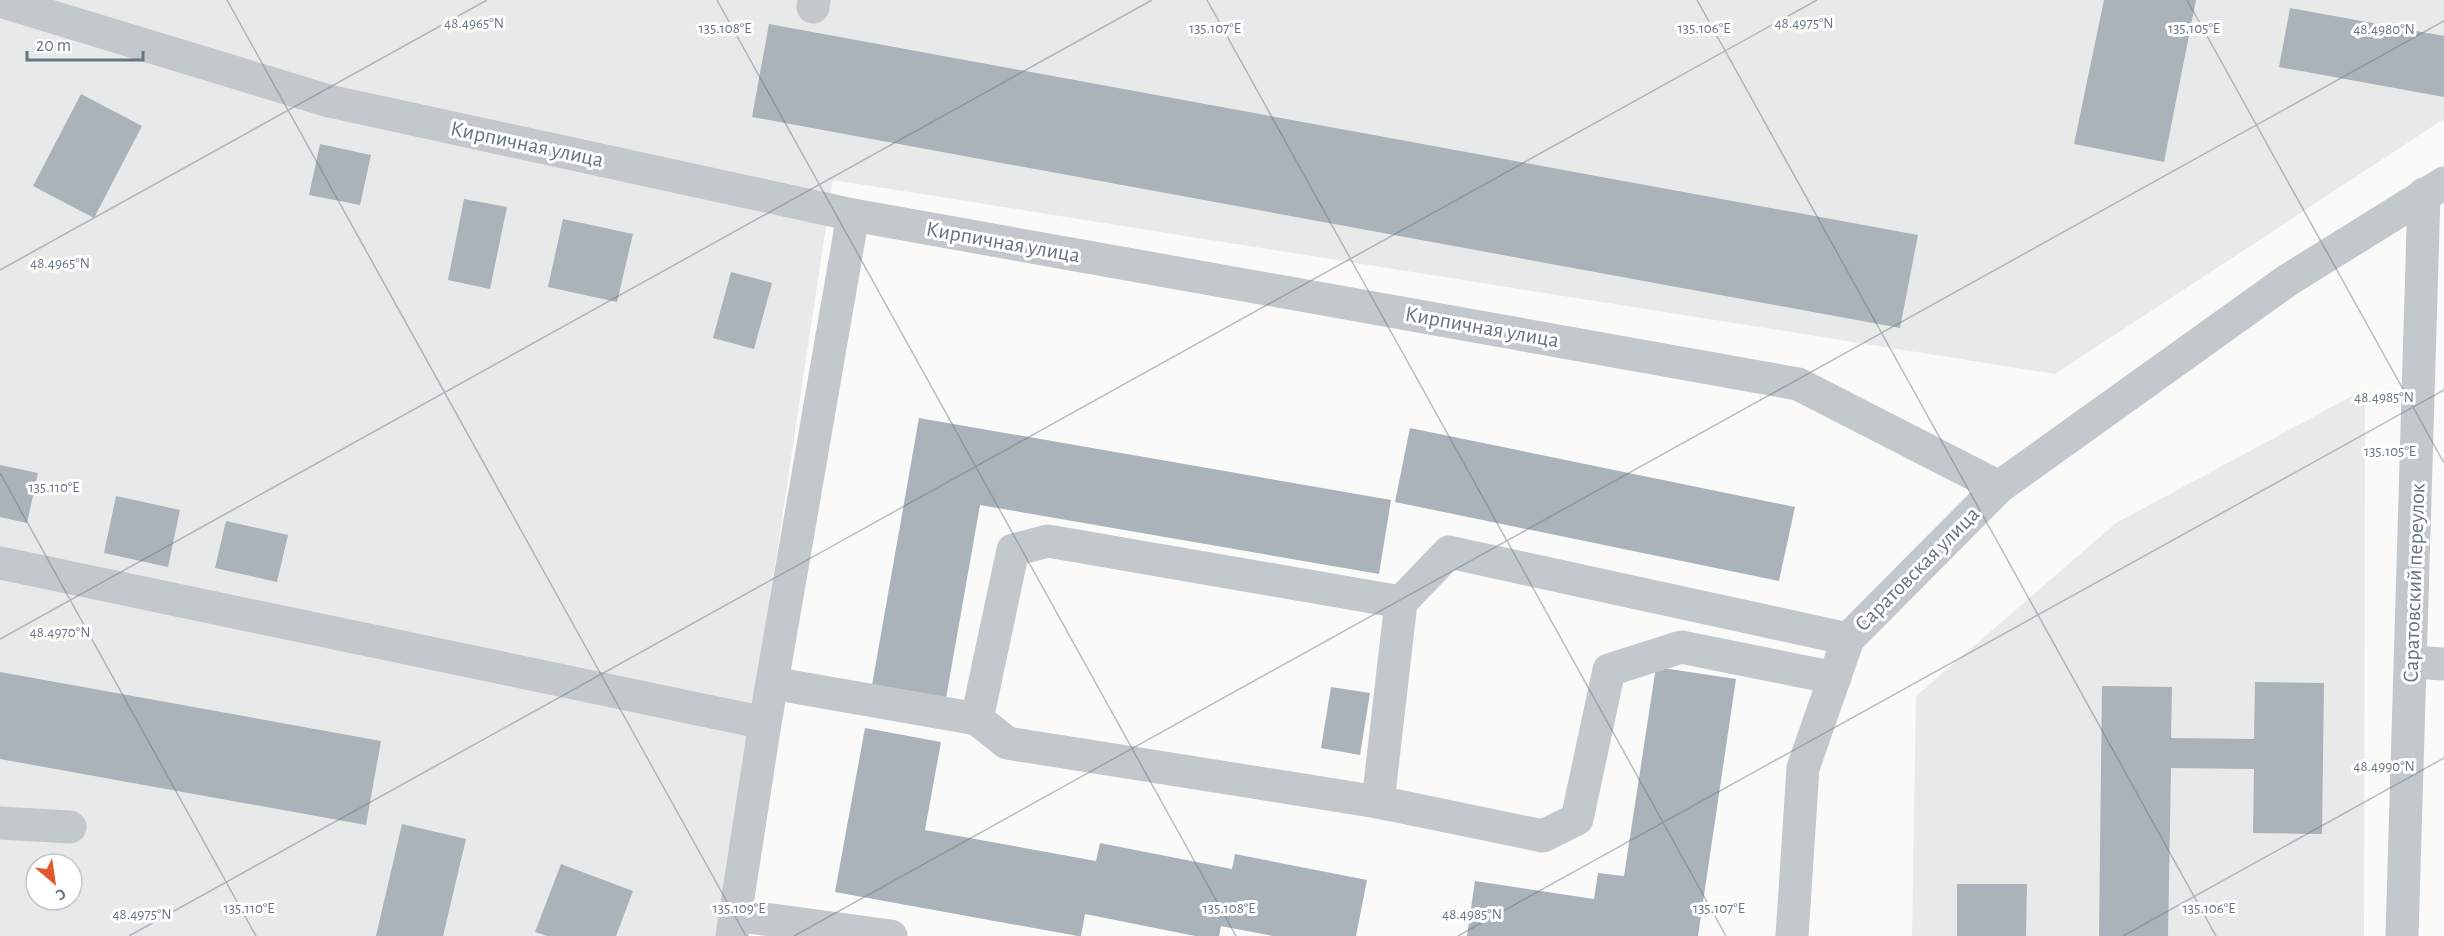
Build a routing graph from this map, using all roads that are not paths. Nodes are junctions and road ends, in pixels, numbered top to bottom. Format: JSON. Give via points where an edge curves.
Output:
{"nodes":[{"id":1,"x":0,"y":1,"type":"edge"},
{"id":2,"x":2434,"y":188,"type":"edge"},
{"id":3,"x":853,"y":215,"type":"junction"},
{"id":4,"x":1998,"y":487,"type":"junction"},
{"id":5,"x":0,"y":563,"type":"edge"},
{"id":6,"x":1401,"y":602,"type":"junction"},
{"id":7,"x":1848,"y":639,"type":"junction"},
{"id":8,"x":2428,"y":663,"type":"edge"},
{"id":9,"x":1834,"y":678,"type":"junction"},
{"id":10,"x":772,"y":683,"type":"junction"},
{"id":11,"x":977,"y":719,"type":"junction"},
{"id":12,"x":765,"y":723,"type":"junction"},
{"id":13,"x":1378,"y":802,"type":"junction"},
{"id":14,"x":0,"y":824,"type":"edge"},
{"id":15,"x":70,"y":827,"type":"dead end"},
{"id":16,"x":733,"y":926,"type":"edge"},
{"id":17,"x":891,"y":936,"type":"edge"},
{"id":18,"x":1792,"y":936,"type":"edge"},
{"id":19,"x":2402,"y":936,"type":"edge"}],
"edges":[{"from":1,"to":3,"type":"street","name":"Кирпичная улица","via":[[329,101]]},
{"from":2,"to":4,"type":"street","name":"Саратовская улица","via":[[2288,280]]},
{"from":2,"to":8,"type":"street","name":"Саратовский переулок"},
{"from":3,"to":4,"type":"street","name":"Кирпичная улица","via":[[1798,384]]},
{"from":3,"to":10,"type":"street"},
{"from":4,"to":7,"type":"street","name":"Саратовская улица"},
{"from":5,"to":12,"type":"street"},
{"from":6,"to":7,"type":"street","via":[[1449,552]]},
{"from":6,"to":11,"type":"street","via":[[1048,541],[1013,550]]},
{"from":6,"to":13,"type":"street"},
{"from":7,"to":9,"type":"street","name":"Саратовская улица"},
{"from":8,"to":19,"type":"street","name":"Саратовский переулок"},
{"from":9,"to":13,"type":"street","via":[[1681,647],[1609,670],[1577,819],[1543,836]]},
{"from":9,"to":18,"type":"street","name":"Саратовская улица","via":[[1803,768]]},
{"from":10,"to":11,"type":"street"},
{"from":10,"to":12,"type":"street"},
{"from":11,"to":13,"type":"street","via":[[1007,743]]},
{"from":12,"to":16,"type":"street"},
{"from":14,"to":15,"type":"street"},
{"from":16,"to":17,"type":"street"}]}
